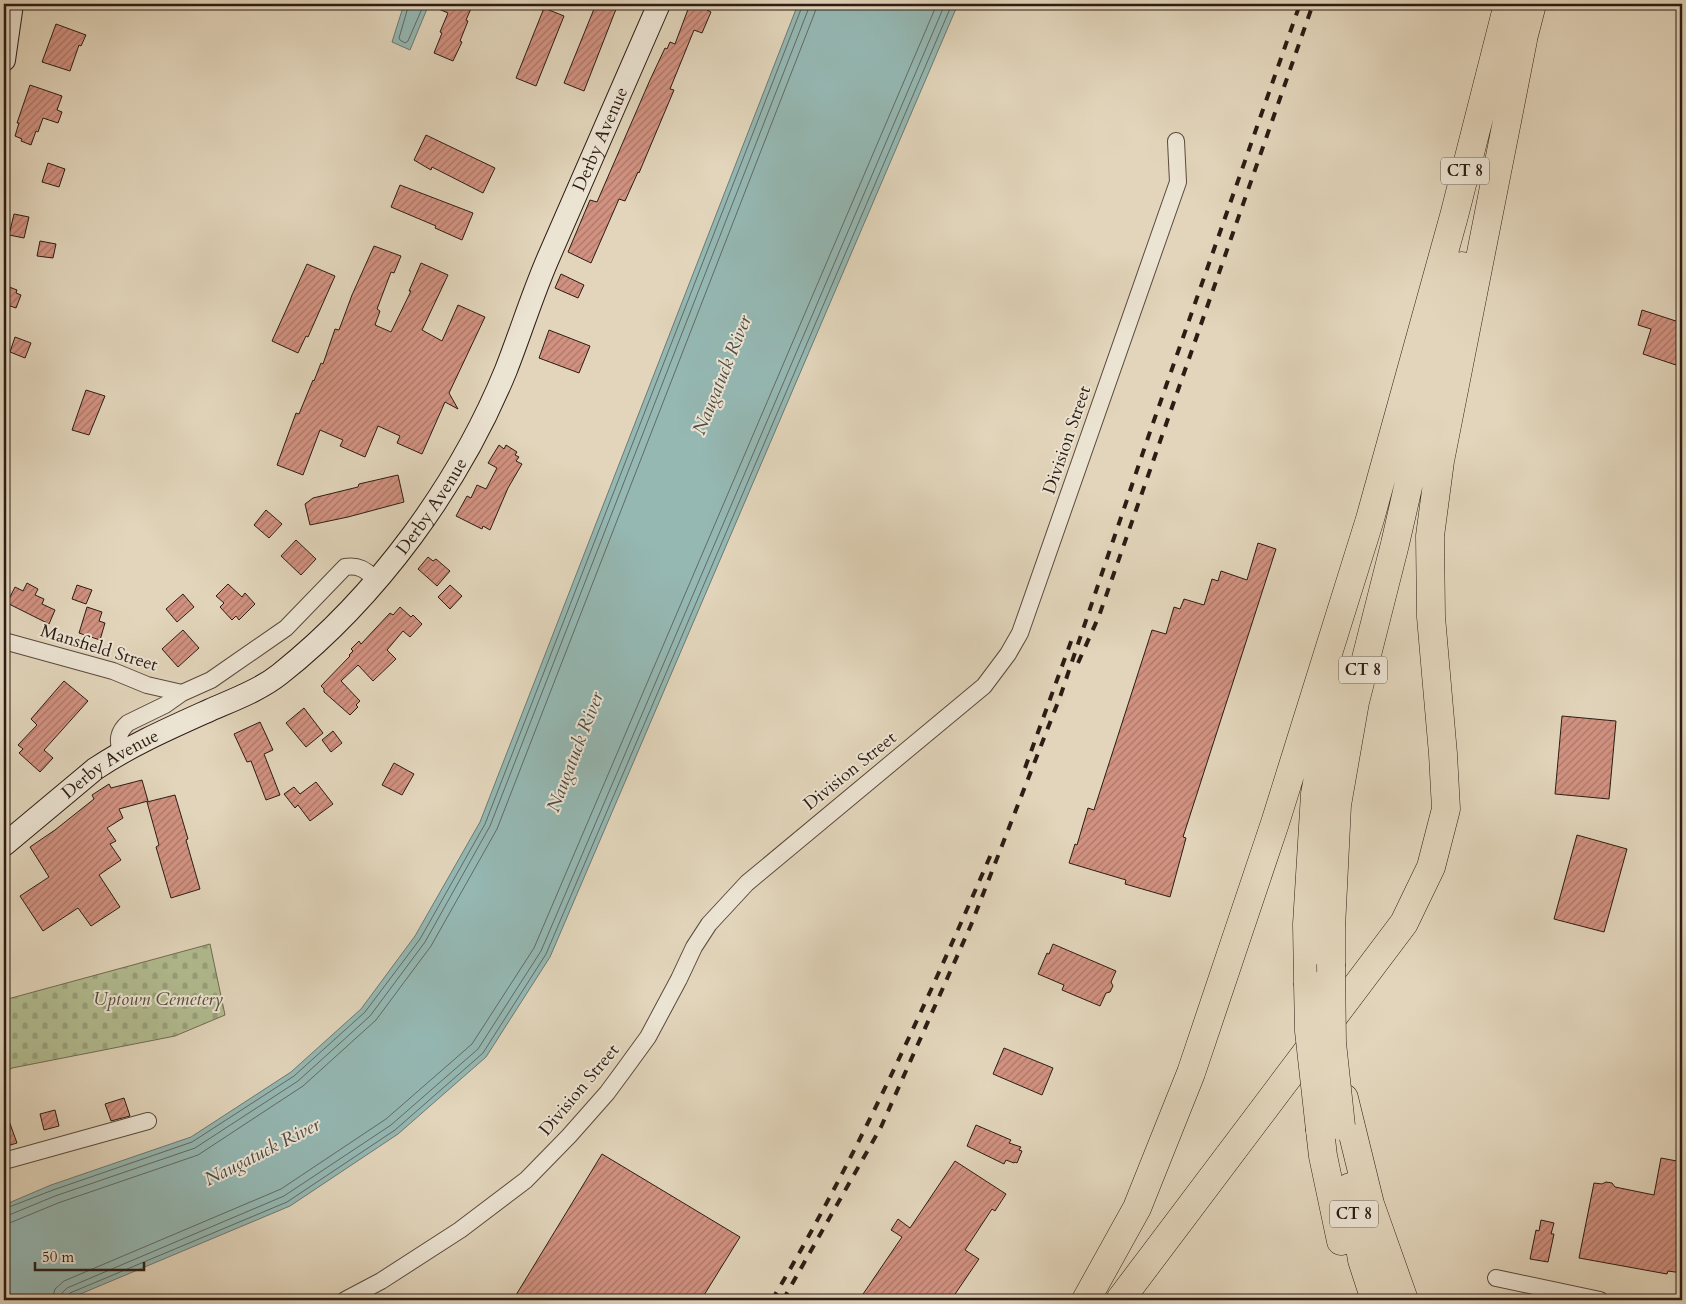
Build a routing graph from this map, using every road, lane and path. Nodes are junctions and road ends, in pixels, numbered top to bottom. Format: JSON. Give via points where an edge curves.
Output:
{"nodes":[{"id":1,"x":12,"y":4,"type":"edge"},
{"id":2,"x":659,"y":4,"type":"edge"},
{"id":3,"x":1507,"y":4,"type":"edge"},
{"id":4,"x":1532,"y":4,"type":"edge"},
{"id":5,"x":1523,"y":40,"type":"junction"},
{"id":6,"x":4,"y":60,"type":"edge"},
{"id":7,"x":1176,"y":141,"type":"dead end"},
{"id":8,"x":1370,"y":519,"type":"junction"},
{"id":9,"x":377,"y":580,"type":"junction"},
{"id":10,"x":4,"y":640,"type":"edge"},
{"id":11,"x":182,"y":693,"type":"junction"},
{"id":12,"x":121,"y":753,"type":"junction"},
{"id":13,"x":4,"y":845,"type":"edge"},
{"id":14,"x":148,"y":1121,"type":"dead end"},
{"id":15,"x":1337,"y":1126,"type":"junction"},
{"id":16,"x":4,"y":1161,"type":"edge"},
{"id":17,"x":1496,"y":1278,"type":"dead end"},
{"id":18,"x":345,"y":1300,"type":"edge"},
{"id":19,"x":1086,"y":1300,"type":"edge"},
{"id":20,"x":1120,"y":1300,"type":"edge"},
{"id":21,"x":1356,"y":1300,"type":"edge"},
{"id":22,"x":1375,"y":1300,"type":"edge"},
{"id":23,"x":1404,"y":1300,"type":"edge"},
{"id":24,"x":1600,"y":1300,"type":"edge"}],
"edges":[{"from":1,"to":6,"type":"main road"},
{"from":2,"to":9,"type":"main road","name":"Derby Avenue","via":[[549,256],[506,370],[481,424],[437,500]]},
{"from":3,"to":8,"type":"highway","number":"CT 8","via":[[1454,216]]},
{"from":4,"to":5,"type":"highway","number":"CT 8"},
{"from":5,"to":15,"type":"highway","number":"CT 8","bridge":true,"via":[[1445,325],[1355,702],[1337,804],[1331,928]]},
{"from":5,"to":20,"type":"highway","via":[[1440,461],[1430,536],[1431,618],[1446,809],[1431,866],[1404,923]]},
{"from":7,"to":18,"type":"street","name":"Division Street","via":[[1178,182],[1020,633],[1008,654],[984,686],[747,883],[709,924],[694,946],[648,1037],[607,1093],[526,1180],[460,1230]]},
{"from":8,"to":15,"type":"highway","number":"CT 8","bridge":true,"via":[[1316,794],[1307,924],[1310,1031]]},
{"from":8,"to":19,"type":"highway","via":[[1275,823],[1191,1073],[1137,1208]]},
{"from":9,"to":11,"type":"street","via":[[366,570],[345,567],[286,628],[211,680]]},
{"from":9,"to":12,"type":"main road","name":"Derby Avenue","via":[[339,621],[278,676]]},
{"from":10,"to":11,"type":"street","name":"Mansfield Street","via":[[113,671],[147,686]]},
{"from":11,"to":12,"type":"street","via":[[124,726],[118,737]]},
{"from":12,"to":13,"type":"main road","name":"Derby Avenue","via":[[95,769]]},
{"from":14,"to":16,"type":"street"},
{"from":15,"to":21,"type":"highway","number":"CT 8","via":[[1323,1156]]},
{"from":15,"to":22,"type":"highway","number":"CT 8","via":[[1362,1260]]},
{"from":15,"to":23,"type":"highway","via":[[1370,1204]]},
{"from":17,"to":24,"type":"street"}]}
